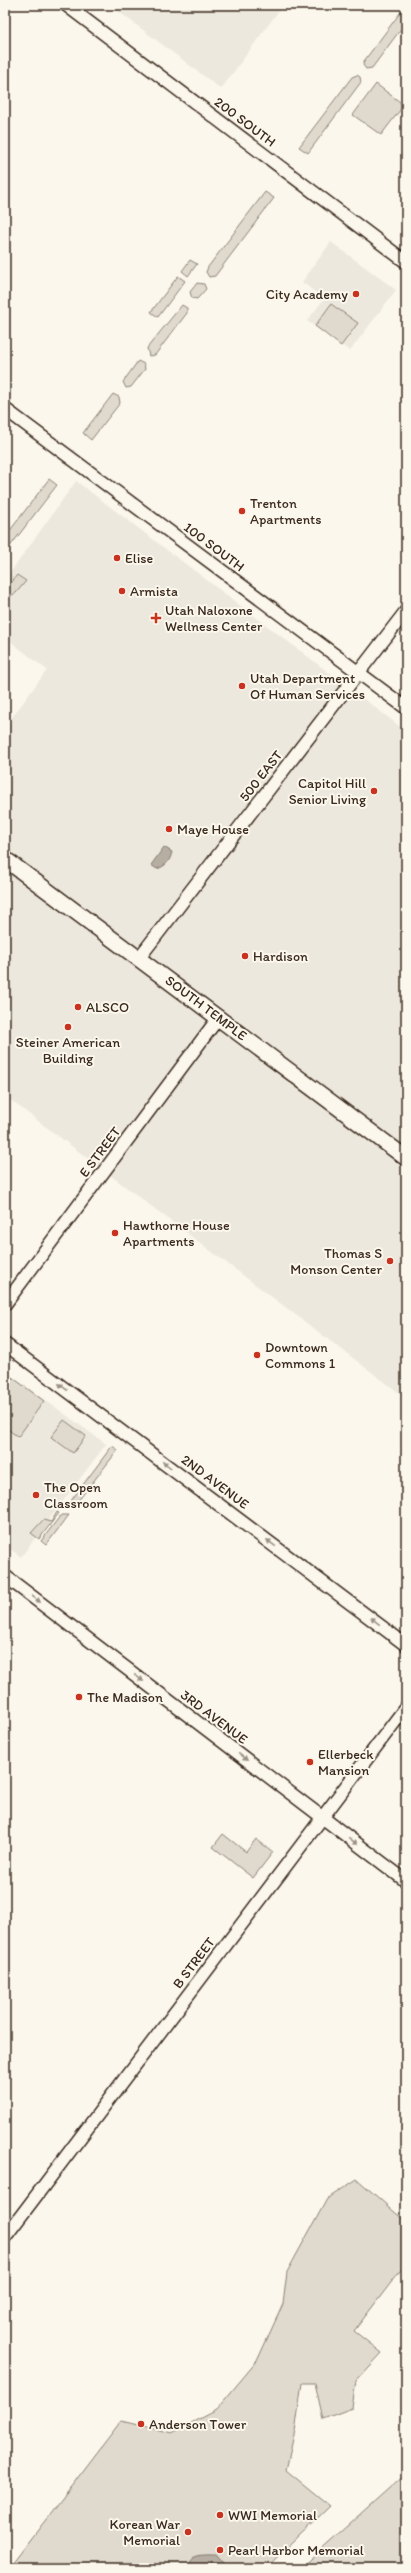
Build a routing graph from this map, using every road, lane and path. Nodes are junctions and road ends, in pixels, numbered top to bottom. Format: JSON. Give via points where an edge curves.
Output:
{"nodes":[{"id":1,"x":66,"y":5,"type":"edge"},
{"id":2,"x":406,"y":262,"type":"edge"},
{"id":3,"x":5,"y":409,"type":"edge"},
{"id":4,"x":406,"y":611,"type":"edge"},
{"id":5,"x":358,"y":674,"type":"junction"},
{"id":6,"x":406,"y":708,"type":"edge"},
{"id":7,"x":5,"y":858,"type":"edge"},
{"id":8,"x":139,"y":958,"type":"junction"},
{"id":9,"x":219,"y":1017,"type":"junction"},
{"id":10,"x":406,"y":1158,"type":"edge"},
{"id":11,"x":5,"y":1304,"type":"edge"},
{"id":12,"x":5,"y":1344,"type":"edge"},
{"id":13,"x":5,"y":1576,"type":"edge"},
{"id":14,"x":406,"y":1645,"type":"edge"},
{"id":15,"x":406,"y":1707,"type":"edge"},
{"id":16,"x":322,"y":1818,"type":"junction"},
{"id":17,"x":406,"y":1881,"type":"edge"},
{"id":18,"x":5,"y":2237,"type":"edge"}],
"edges":[{"from":1,"to":2,"type":"street","name":"200 SOUTH"},
{"from":3,"to":5,"type":"street","name":"100 SOUTH"},
{"from":4,"to":5,"type":"street","name":"500 EAST"},
{"from":5,"to":6,"type":"street","name":"100 SOUTH"},
{"from":5,"to":8,"type":"street","name":"500 EAST"},
{"from":7,"to":8,"type":"main road","name":"SOUTH TEMPLE"},
{"from":8,"to":9,"type":"main road","name":"SOUTH TEMPLE"},
{"from":9,"to":10,"type":"main road","name":"SOUTH TEMPLE"},
{"from":9,"to":11,"type":"street","name":"E STREET"},
{"from":14,"to":12,"type":"street","name":"2ND AVENUE","one_way":true},
{"from":13,"to":16,"type":"street","name":"3RD AVENUE","one_way":true},
{"from":15,"to":16,"type":"street","name":"B STREET"},
{"from":16,"to":17,"type":"street","name":"3RD AVENUE","one_way":true},
{"from":16,"to":18,"type":"street","name":"B STREET"}]}
